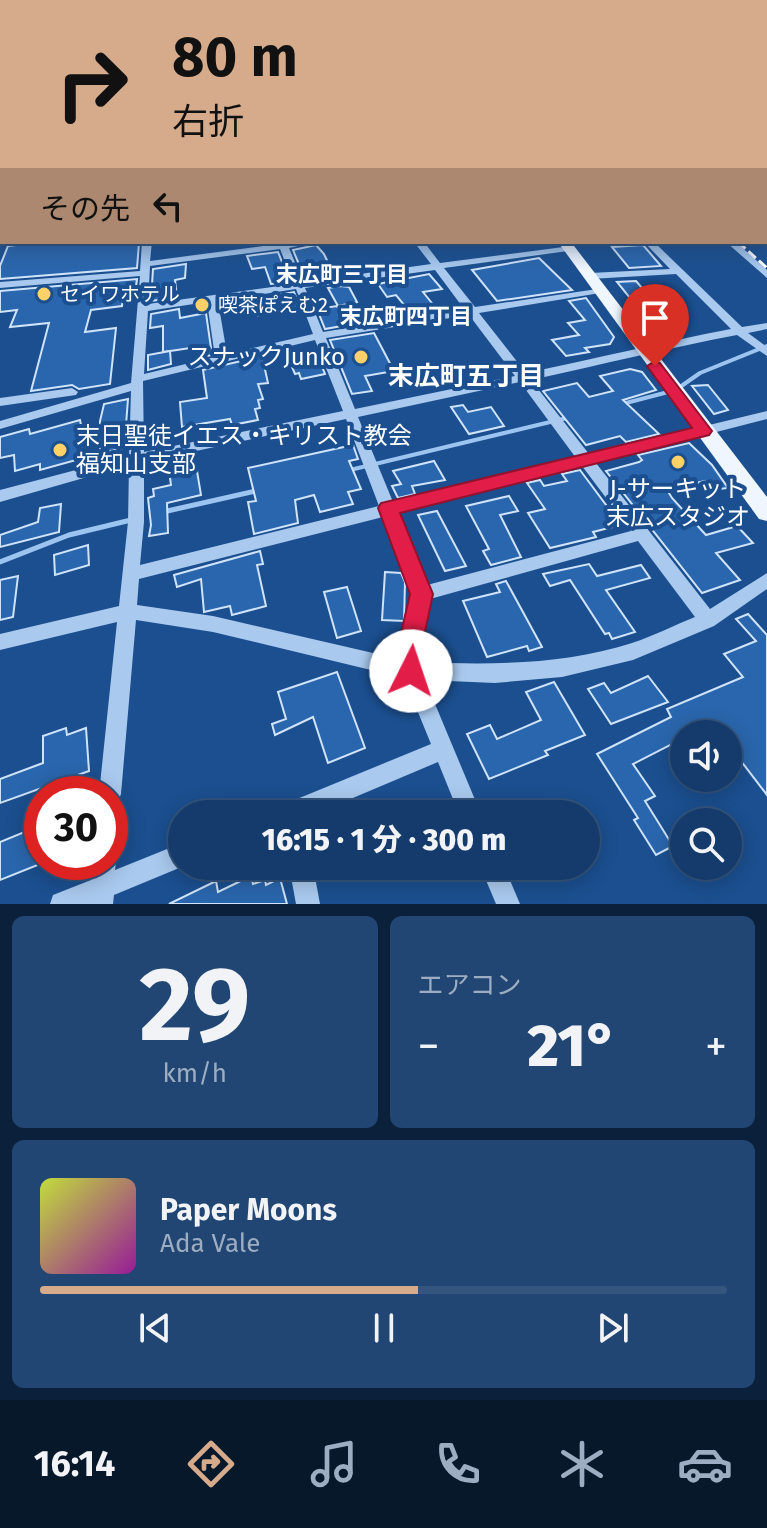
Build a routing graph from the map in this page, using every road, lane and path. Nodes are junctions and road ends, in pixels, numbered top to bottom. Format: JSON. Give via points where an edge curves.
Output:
{"nodes":[{"id":1,"x":147,"y":244,"type":"edge"},
{"id":2,"x":283,"y":244,"type":"edge"},
{"id":3,"x":420,"y":244,"type":"edge"},
{"id":4,"x":651,"y":244,"type":"edge"},
{"id":5,"x":733,"y":244,"type":"edge"},
{"id":6,"x":566,"y":245,"type":"edge"},
{"id":7,"x":437,"y":266,"type":"junction"},
{"id":8,"x":147,"y":268,"type":"junction"},
{"id":9,"x":678,"y":271,"type":"junction"},
{"id":10,"x":767,"y":275,"type":"edge"},
{"id":11,"x":590,"y":276,"type":"junction"},
{"id":12,"x":0,"y":285,"type":"edge"},
{"id":13,"x":299,"y":286,"type":"junction"},
{"id":14,"x":600,"y":290,"type":"junction"},
{"id":15,"x":212,"y":298,"type":"junction"},
{"id":16,"x":143,"y":308,"type":"junction"},
{"id":17,"x":472,"y":311,"type":"junction"},
{"id":18,"x":767,"y":326,"type":"edge"},
{"id":19,"x":738,"y":330,"type":"junction"},
{"id":20,"x":318,"y":336,"type":"junction"},
{"id":21,"x":644,"y":351,"type":"junction"},
{"id":22,"x":767,"y":353,"type":"edge"},
{"id":23,"x":222,"y":361,"type":"junction"},
{"id":24,"x":522,"y":377,"type":"junction"},
{"id":25,"x":137,"y":382,"type":"junction"},
{"id":26,"x":72,"y":392,"type":"dead end"},
{"id":27,"x":0,"y":402,"type":"edge"},
{"id":28,"x":350,"y":413,"type":"junction"},
{"id":29,"x":767,"y":415,"type":"edge"},
{"id":30,"x":0,"y":425,"type":"edge"},
{"id":31,"x":703,"y":431,"type":"junction"},
{"id":32,"x":135,"y":459,"type":"junction"},
{"id":33,"x":587,"y":460,"type":"junction"},
{"id":34,"x":0,"y":496,"type":"edge"},
{"id":35,"x":388,"y":508,"type":"junction"},
{"id":36,"x":767,"y":513,"type":"edge"},
{"id":37,"x":641,"y":534,"type":"junction"},
{"id":38,"x":130,"y":574,"type":"junction"},
{"id":39,"x":767,"y":580,"type":"edge"},
{"id":40,"x":422,"y":594,"type":"junction"},
{"id":41,"x":126,"y":612,"type":"junction"},
{"id":42,"x":708,"y":620,"type":"junction"},
{"id":43,"x":0,"y":642,"type":"edge"},
{"id":44,"x":411,"y":671,"type":"junction"},
{"id":45,"x":443,"y":749,"type":"junction"},
{"id":46,"x":112,"y":776,"type":"edge"},
{"id":47,"x":322,"y":800,"type":"edge"},
{"id":48,"x":464,"y":800,"type":"edge"},
{"id":49,"x":168,"y":860,"type":"edge"},
{"id":50,"x":304,"y":880,"type":"edge"},
{"id":51,"x":498,"y":880,"type":"edge"},
{"id":52,"x":102,"y":884,"type":"edge"},
{"id":53,"x":62,"y":904,"type":"edge"},
{"id":54,"x":308,"y":904,"type":"edge"},
{"id":55,"x":508,"y":904,"type":"edge"}],
"edges":[{"from":1,"to":8,"type":"street"},
{"from":2,"to":8,"type":"street"},
{"from":2,"to":13,"type":"street"},
{"from":3,"to":7,"type":"street"},
{"from":4,"to":9,"type":"street"},
{"from":5,"to":10,"type":"street"},
{"from":6,"to":7,"type":"street"},
{"from":6,"to":11,"type":"main road"},
{"from":7,"to":13,"type":"street"},
{"from":7,"to":17,"type":"street"},
{"from":8,"to":12,"type":"street"},
{"from":8,"to":16,"type":"street"},
{"from":9,"to":11,"type":"street"},
{"from":9,"to":19,"type":"street"},
{"from":11,"to":14,"type":"main road"},
{"from":13,"to":15,"type":"street"},
{"from":13,"to":20,"type":"street"},
{"from":14,"to":17,"type":"street"},
{"from":14,"to":21,"type":"main road"},
{"from":15,"to":16,"type":"street"},
{"from":15,"to":23,"type":"street"},
{"from":16,"to":25,"type":"street"},
{"from":17,"to":20,"type":"street"},
{"from":17,"to":24,"type":"street"},
{"from":18,"to":19,"type":"street"},
{"from":19,"to":21,"type":"street"},
{"from":19,"to":22,"type":"street"},
{"from":20,"to":23,"type":"street"},
{"from":20,"to":28,"type":"street"},
{"from":21,"to":24,"type":"street"},
{"from":21,"to":31,"type":"main road"},
{"from":23,"to":25,"type":"street"},
{"from":24,"to":28,"type":"street"},
{"from":24,"to":33,"type":"street"},
{"from":25,"to":30,"type":"street"},
{"from":25,"to":32,"type":"street"},
{"from":26,"to":27,"type":"street"},
{"from":28,"to":32,"type":"street"},
{"from":28,"to":35,"type":"street"},
{"from":29,"to":31,"type":"street"},
{"from":31,"to":33,"type":"street"},
{"from":31,"to":36,"type":"main road"},
{"from":32,"to":34,"type":"street"},
{"from":32,"to":38,"type":"street"},
{"from":33,"to":35,"type":"street"},
{"from":33,"to":37,"type":"street"},
{"from":35,"to":38,"type":"street"},
{"from":35,"to":40,"type":"street"},
{"from":37,"to":40,"type":"street"},
{"from":37,"to":42,"type":"street"},
{"from":38,"to":41,"type":"street"},
{"from":39,"to":42,"type":"street"},
{"from":40,"to":44,"type":"street","via":[[408,655]]},
{"from":41,"to":43,"type":"street"},
{"from":41,"to":44,"type":"street","via":[[213,624]]},
{"from":41,"to":46,"type":"street"},
{"from":42,"to":44,"type":"street","via":[[633,651],[562,668],[495,674]]},
{"from":44,"to":45,"type":"street"},
{"from":45,"to":47,"type":"street"},
{"from":45,"to":48,"type":"street"},
{"from":49,"to":52,"type":"street"},
{"from":50,"to":54,"type":"street"},
{"from":51,"to":55,"type":"street"},
{"from":52,"to":53,"type":"street"}]}
